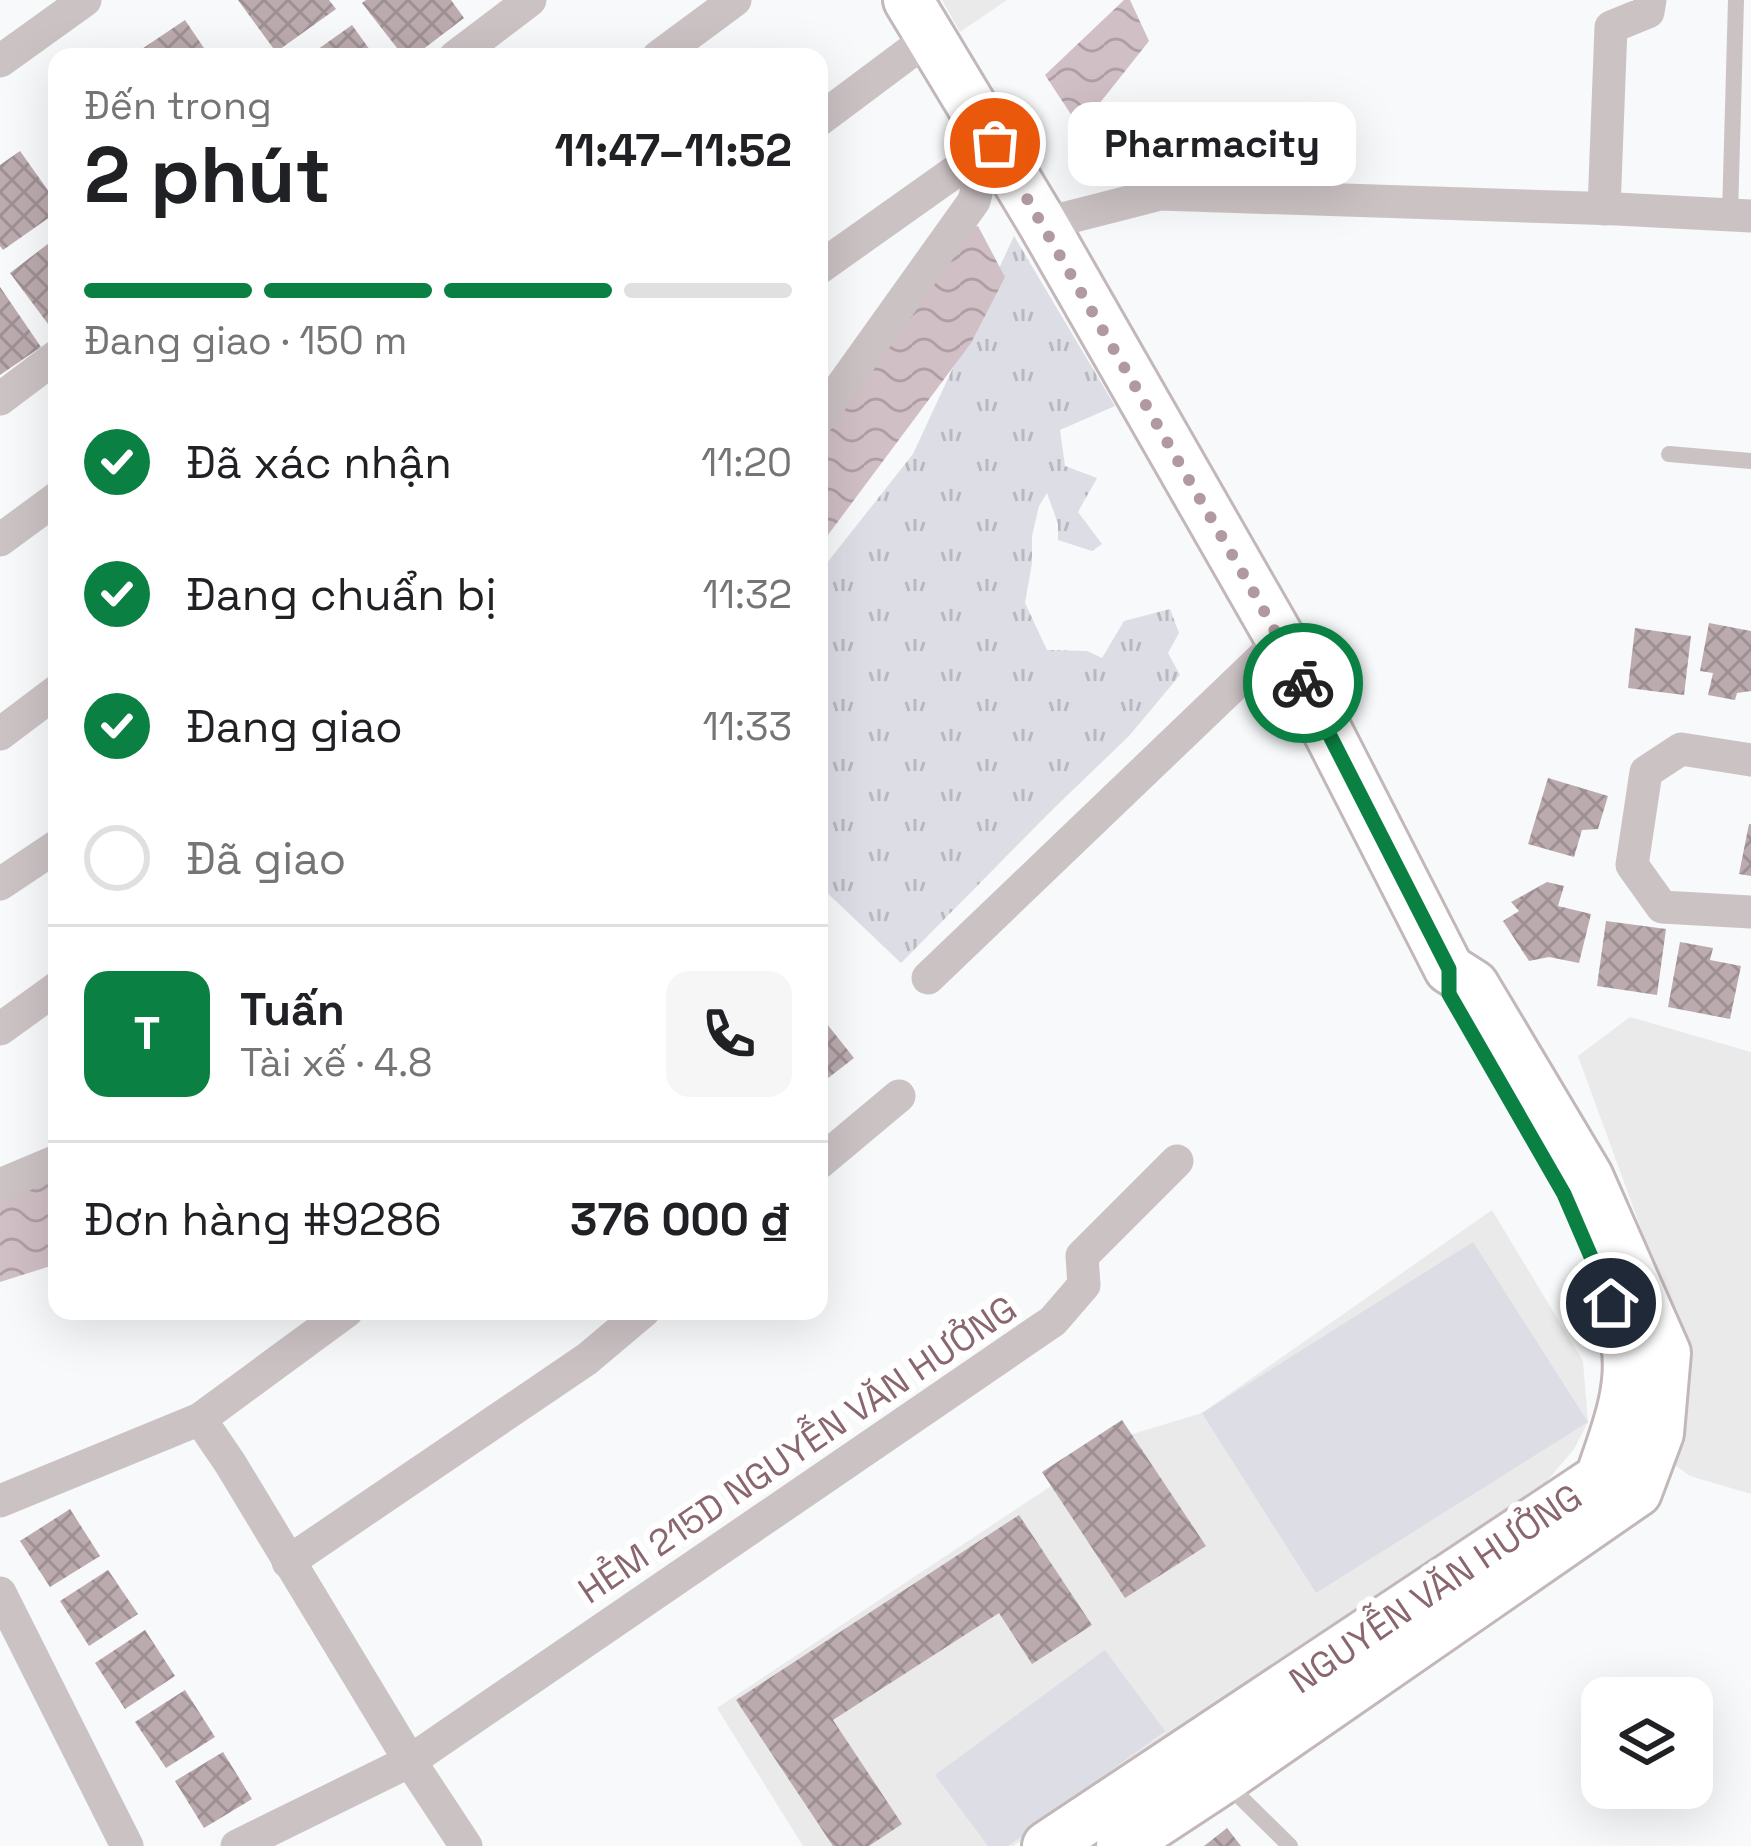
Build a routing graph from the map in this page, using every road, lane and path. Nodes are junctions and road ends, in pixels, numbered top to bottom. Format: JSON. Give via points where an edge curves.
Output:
{"nodes":[{"id":1,"x":85,"y":0,"type":"edge"},
{"id":2,"x":530,"y":0,"type":"edge"},
{"id":3,"x":735,"y":0,"type":"edge"},
{"id":4,"x":1650,"y":0,"type":"edge"},
{"id":5,"x":1736,"y":0,"type":"edge"},
{"id":6,"x":919,"y":19,"type":"edge"},
{"id":7,"x":466,"y":48,"type":"edge"},
{"id":8,"x":670,"y":48,"type":"edge"},
{"id":9,"x":0,"y":61,"type":"edge"},
{"id":10,"x":828,"y":111,"type":"edge"},
{"id":11,"x":989,"y":154,"type":"junction"},
{"id":12,"x":1604,"y":209,"type":"junction"},
{"id":13,"x":1741,"y":216,"type":"edge"},
{"id":14,"x":1043,"y":224,"type":"junction"},
{"id":15,"x":828,"y":262,"type":"edge"},
{"id":16,"x":48,"y":363,"type":"edge"},
{"id":17,"x":0,"y":399,"type":"edge"},
{"id":18,"x":828,"y":405,"type":"edge"},
{"id":19,"x":1669,"y":454,"type":"dead end"},
{"id":20,"x":1751,"y":461,"type":"edge"},
{"id":21,"x":48,"y":505,"type":"edge"},
{"id":22,"x":0,"y":540,"type":"edge"},
{"id":23,"x":1281,"y":640,"type":"junction"},
{"id":24,"x":48,"y":698,"type":"edge"},
{"id":25,"x":0,"y":734,"type":"edge"},
{"id":26,"x":1751,"y":760,"type":"edge"},
{"id":27,"x":48,"y":852,"type":"edge"},
{"id":28,"x":0,"y":884,"type":"edge"},
{"id":29,"x":1751,"y":911,"type":"edge"},
{"id":30,"x":1449,"y":969,"type":"junction"},
{"id":31,"x":928,"y":978,"type":"dead end"},
{"id":32,"x":48,"y":994,"type":"edge"},
{"id":33,"x":0,"y":1029,"type":"edge"},
{"id":34,"x":899,"y":1096,"type":"dead end"},
{"id":35,"x":828,"y":1155,"type":"edge"},
{"id":36,"x":1178,"y":1161,"type":"dead end"},
{"id":37,"x":48,"y":1165,"type":"edge"},
{"id":38,"x":0,"y":1185,"type":"edge"},
{"id":39,"x":335,"y":1320,"type":"edge"},
{"id":40,"x":633,"y":1320,"type":"edge"},
{"id":41,"x":200,"y":1419,"type":"junction"},
{"id":42,"x":0,"y":1501,"type":"edge"},
{"id":43,"x":288,"y":1562,"type":"junction"},
{"id":44,"x":0,"y":1593,"type":"edge"},
{"id":45,"x":410,"y":1761,"type":"junction"},
{"id":46,"x":1222,"y":1780,"type":"junction"},
{"id":47,"x":127,"y":1846,"type":"edge"},
{"id":48,"x":237,"y":1846,"type":"edge"},
{"id":49,"x":466,"y":1846,"type":"edge"},
{"id":50,"x":1047,"y":1846,"type":"edge"},
{"id":51,"x":1121,"y":1846,"type":"edge"},
{"id":52,"x":1290,"y":1846,"type":"edge"}],
"edges":[{"from":1,"to":9,"type":"street"},
{"from":2,"to":7,"type":"street"},
{"from":3,"to":8,"type":"street"},
{"from":4,"to":12,"type":"street","via":[[1648,12],[1611,27]]},
{"from":5,"to":13,"type":"lane"},
{"from":6,"to":10,"type":"street"},
{"from":6,"to":11,"type":"main road","name":"NGUYỄN VĂN HƯỞNG"},
{"from":11,"to":14,"type":"main road","name":"NGUYỄN VĂN HƯỞNG"},
{"from":11,"to":15,"type":"street"},
{"from":11,"to":18,"type":"street","via":[[974,201]]},
{"from":12,"to":13,"type":"street"},
{"from":12,"to":14,"type":"street","via":[[1160,194]]},
{"from":14,"to":23,"type":"main road","name":"NGUYỄN VĂN HƯỞNG"},
{"from":16,"to":17,"type":"street"},
{"from":19,"to":20,"type":"lane"},
{"from":21,"to":22,"type":"street"},
{"from":23,"to":30,"type":"main road","name":"NGUYỄN VĂN HƯỞNG"},
{"from":23,"to":31,"type":"street"},
{"from":24,"to":25,"type":"street"},
{"from":26,"to":29,"type":"street","via":[[1681,749],[1646,772],[1632,865],[1662,908]]},
{"from":27,"to":28,"type":"street"},
{"from":30,"to":46,"type":"main road","name":"NGUYỄN VĂN HƯỞNG","via":[[1474,985],[1588,1176],[1666,1353],[1659,1433],[1637,1492]]},
{"from":30,"to":50,"type":"main road","name":"NGUYỄN VĂN HƯỞNG","via":[[1449,994],[1564,1194],[1626,1342],[1628,1377],[1600,1478]]},
{"from":32,"to":33,"type":"street"},
{"from":34,"to":35,"type":"street"},
{"from":36,"to":45,"type":"street","name":"HẺM 215D NGUYỄN VĂN HƯỞNG","via":[[1082,1256],[1084,1285],[1053,1321]]},
{"from":37,"to":38,"type":"street"},
{"from":39,"to":41,"type":"street"},
{"from":40,"to":43,"type":"street"},
{"from":41,"to":42,"type":"street"},
{"from":41,"to":43,"type":"street"},
{"from":43,"to":45,"type":"street"},
{"from":44,"to":47,"type":"street"},
{"from":45,"to":48,"type":"street","name":"HẺM 215D NGUYỄN VĂN HƯỞNG"},
{"from":45,"to":49,"type":"street"},
{"from":46,"to":51,"type":"main road","name":"NGUYỄN VĂN HƯỞNG"},
{"from":46,"to":52,"type":"lane"}]}
